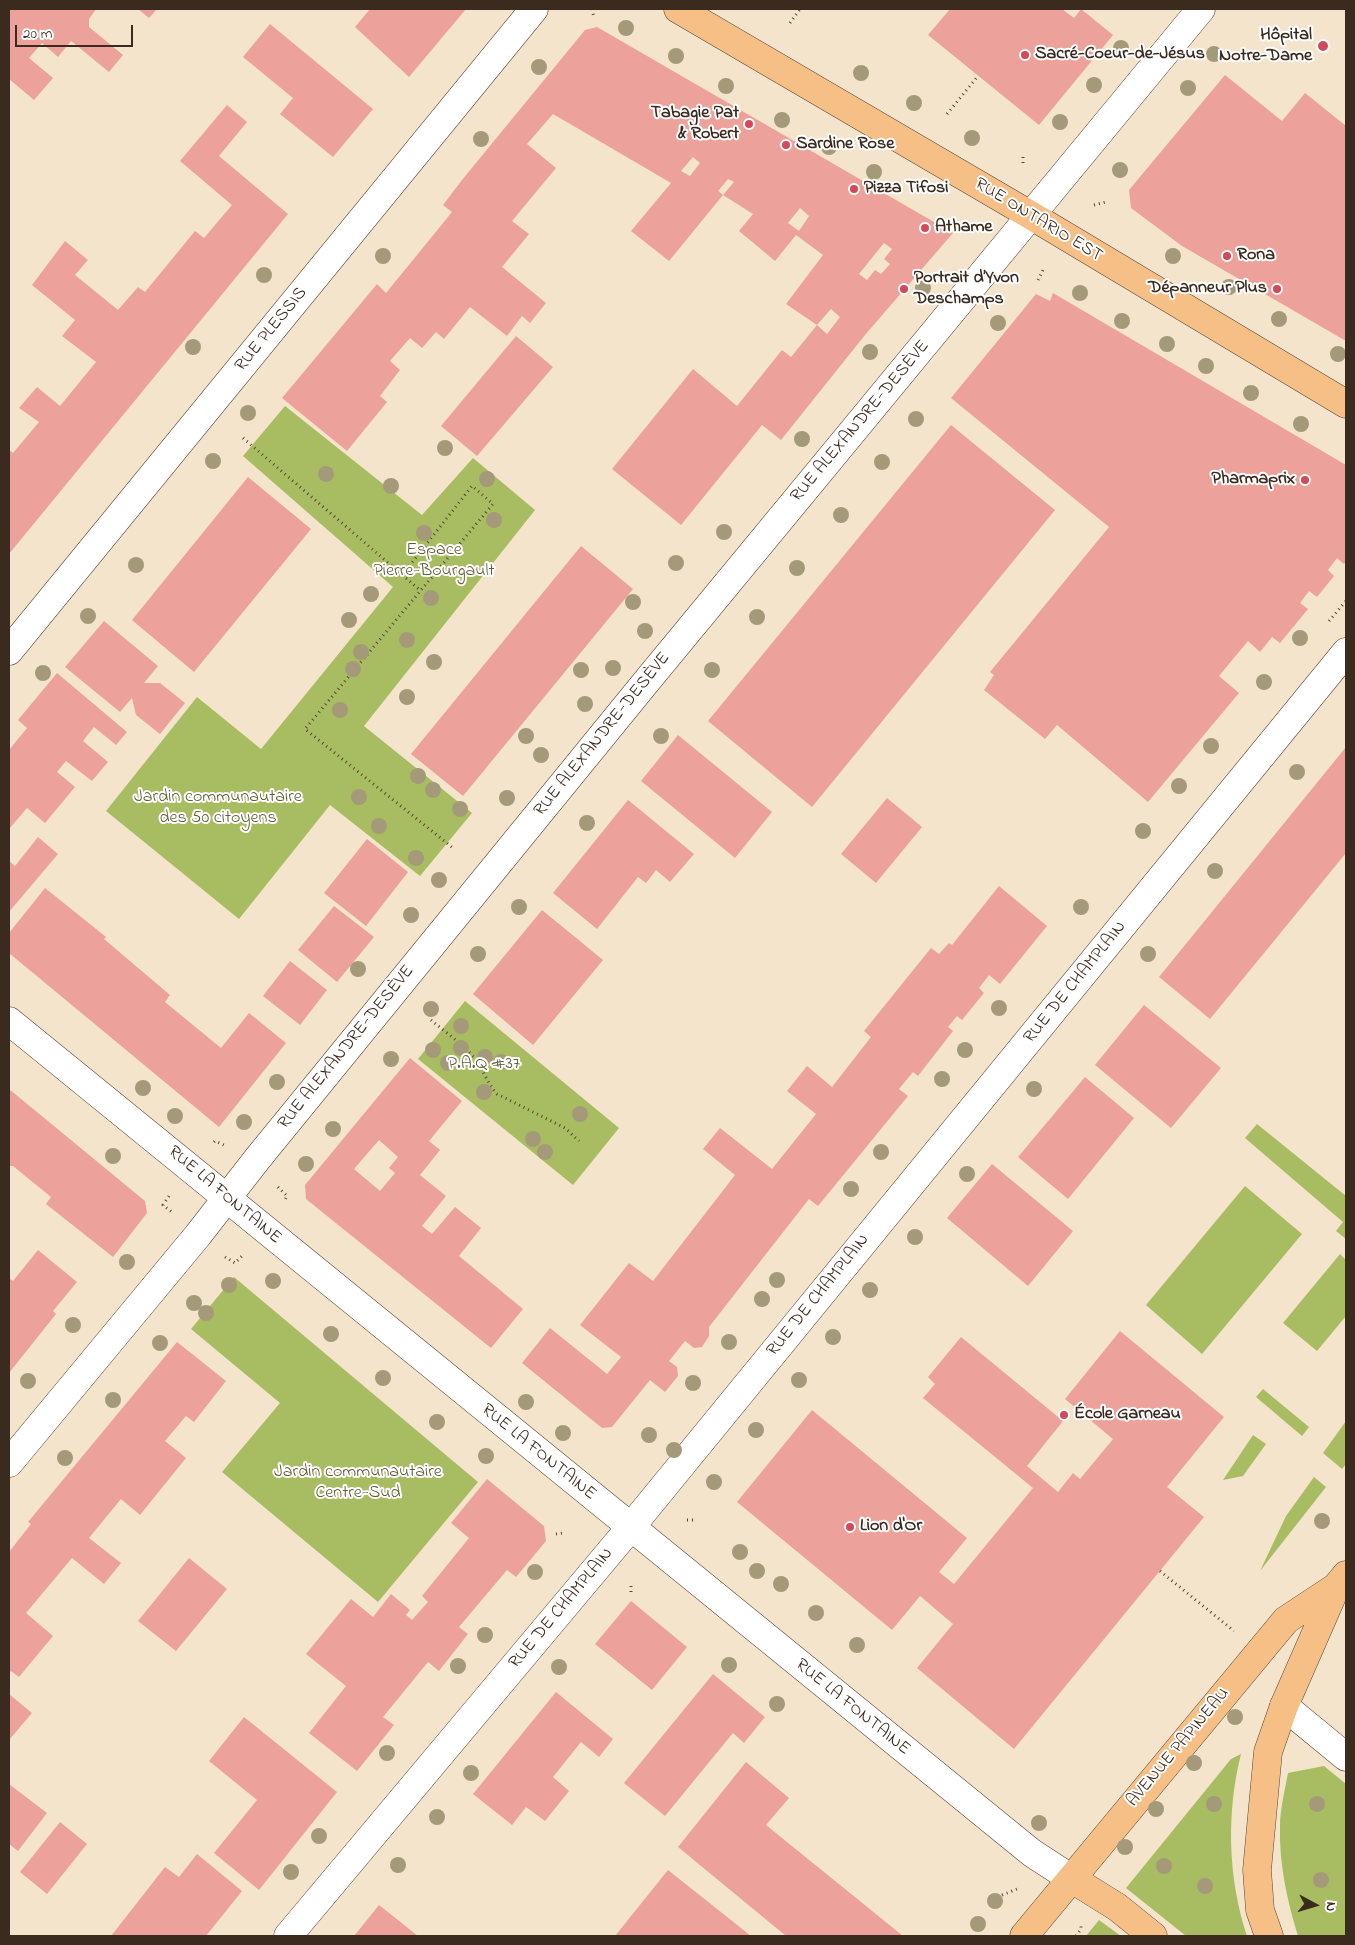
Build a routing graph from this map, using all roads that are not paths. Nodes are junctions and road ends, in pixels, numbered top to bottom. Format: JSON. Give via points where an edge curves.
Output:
{"nodes":[{"id":1,"x":534,"y":9,"type":"edge"},
{"id":2,"x":678,"y":9,"type":"edge"},
{"id":3,"x":1201,"y":9,"type":"edge"},
{"id":4,"x":1032,"y":216,"type":"junction"},
{"id":5,"x":1346,"y":404,"type":"edge"},
{"id":6,"x":9,"y":651,"type":"edge"},
{"id":7,"x":1346,"y":652,"type":"edge"},
{"id":8,"x":9,"y":1020,"type":"edge"},
{"id":9,"x":226,"y":1198,"type":"junction"},
{"id":10,"x":9,"y":1463,"type":"edge"},
{"id":11,"x":630,"y":1528,"type":"junction"},
{"id":12,"x":1341,"y":1581,"type":"edge"},
{"id":13,"x":1284,"y":1706,"type":"junction"},
{"id":14,"x":1346,"y":1757,"type":"edge"},
{"id":15,"x":1072,"y":1879,"type":"junction"},
{"id":16,"x":288,"y":1936,"type":"edge"},
{"id":17,"x":1024,"y":1936,"type":"edge"},
{"id":18,"x":1153,"y":1936,"type":"edge"},
{"id":19,"x":1269,"y":1936,"type":"edge"}],
"edges":[{"from":1,"to":6,"type":"street","name":"RUE PLESSIS"},
{"from":2,"to":4,"type":"main road","name":"RUE ONTARIO EST"},
{"from":3,"to":4,"type":"street","name":"RUE ALEXANDRE-DESÈVE"},
{"from":4,"to":5,"type":"main road","name":"RUE ONTARIO EST"},
{"from":4,"to":9,"type":"street","name":"RUE ALEXANDRE-DESÈVE","via":[[652,675]]},
{"from":7,"to":11,"type":"street","name":"RUE DE CHAMPLAIN"},
{"from":8,"to":9,"type":"street","name":"RUE LA FONTAINE"},
{"from":9,"to":10,"type":"street","name":"RUE ALEXANDRE-DESÈVE"},
{"from":9,"to":11,"type":"street","name":"RUE LA FONTAINE"},
{"from":11,"to":15,"type":"street","name":"RUE LA FONTAINE","via":[[1032,1853]]},
{"from":11,"to":16,"type":"street","name":"RUE DE CHAMPLAIN"},
{"from":12,"to":13,"type":"main road"},
{"from":12,"to":15,"type":"main road","name":"AVENUE PAPINEAU","via":[[1286,1620]]},
{"from":13,"to":14,"type":"street"},
{"from":13,"to":19,"type":"main road","via":[[1268,1752],[1259,1836],[1260,1910]]},
{"from":15,"to":17,"type":"main road","name":"AVENUE PAPINEAU"},
{"from":15,"to":18,"type":"main road","via":[[1117,1907]]}]}
